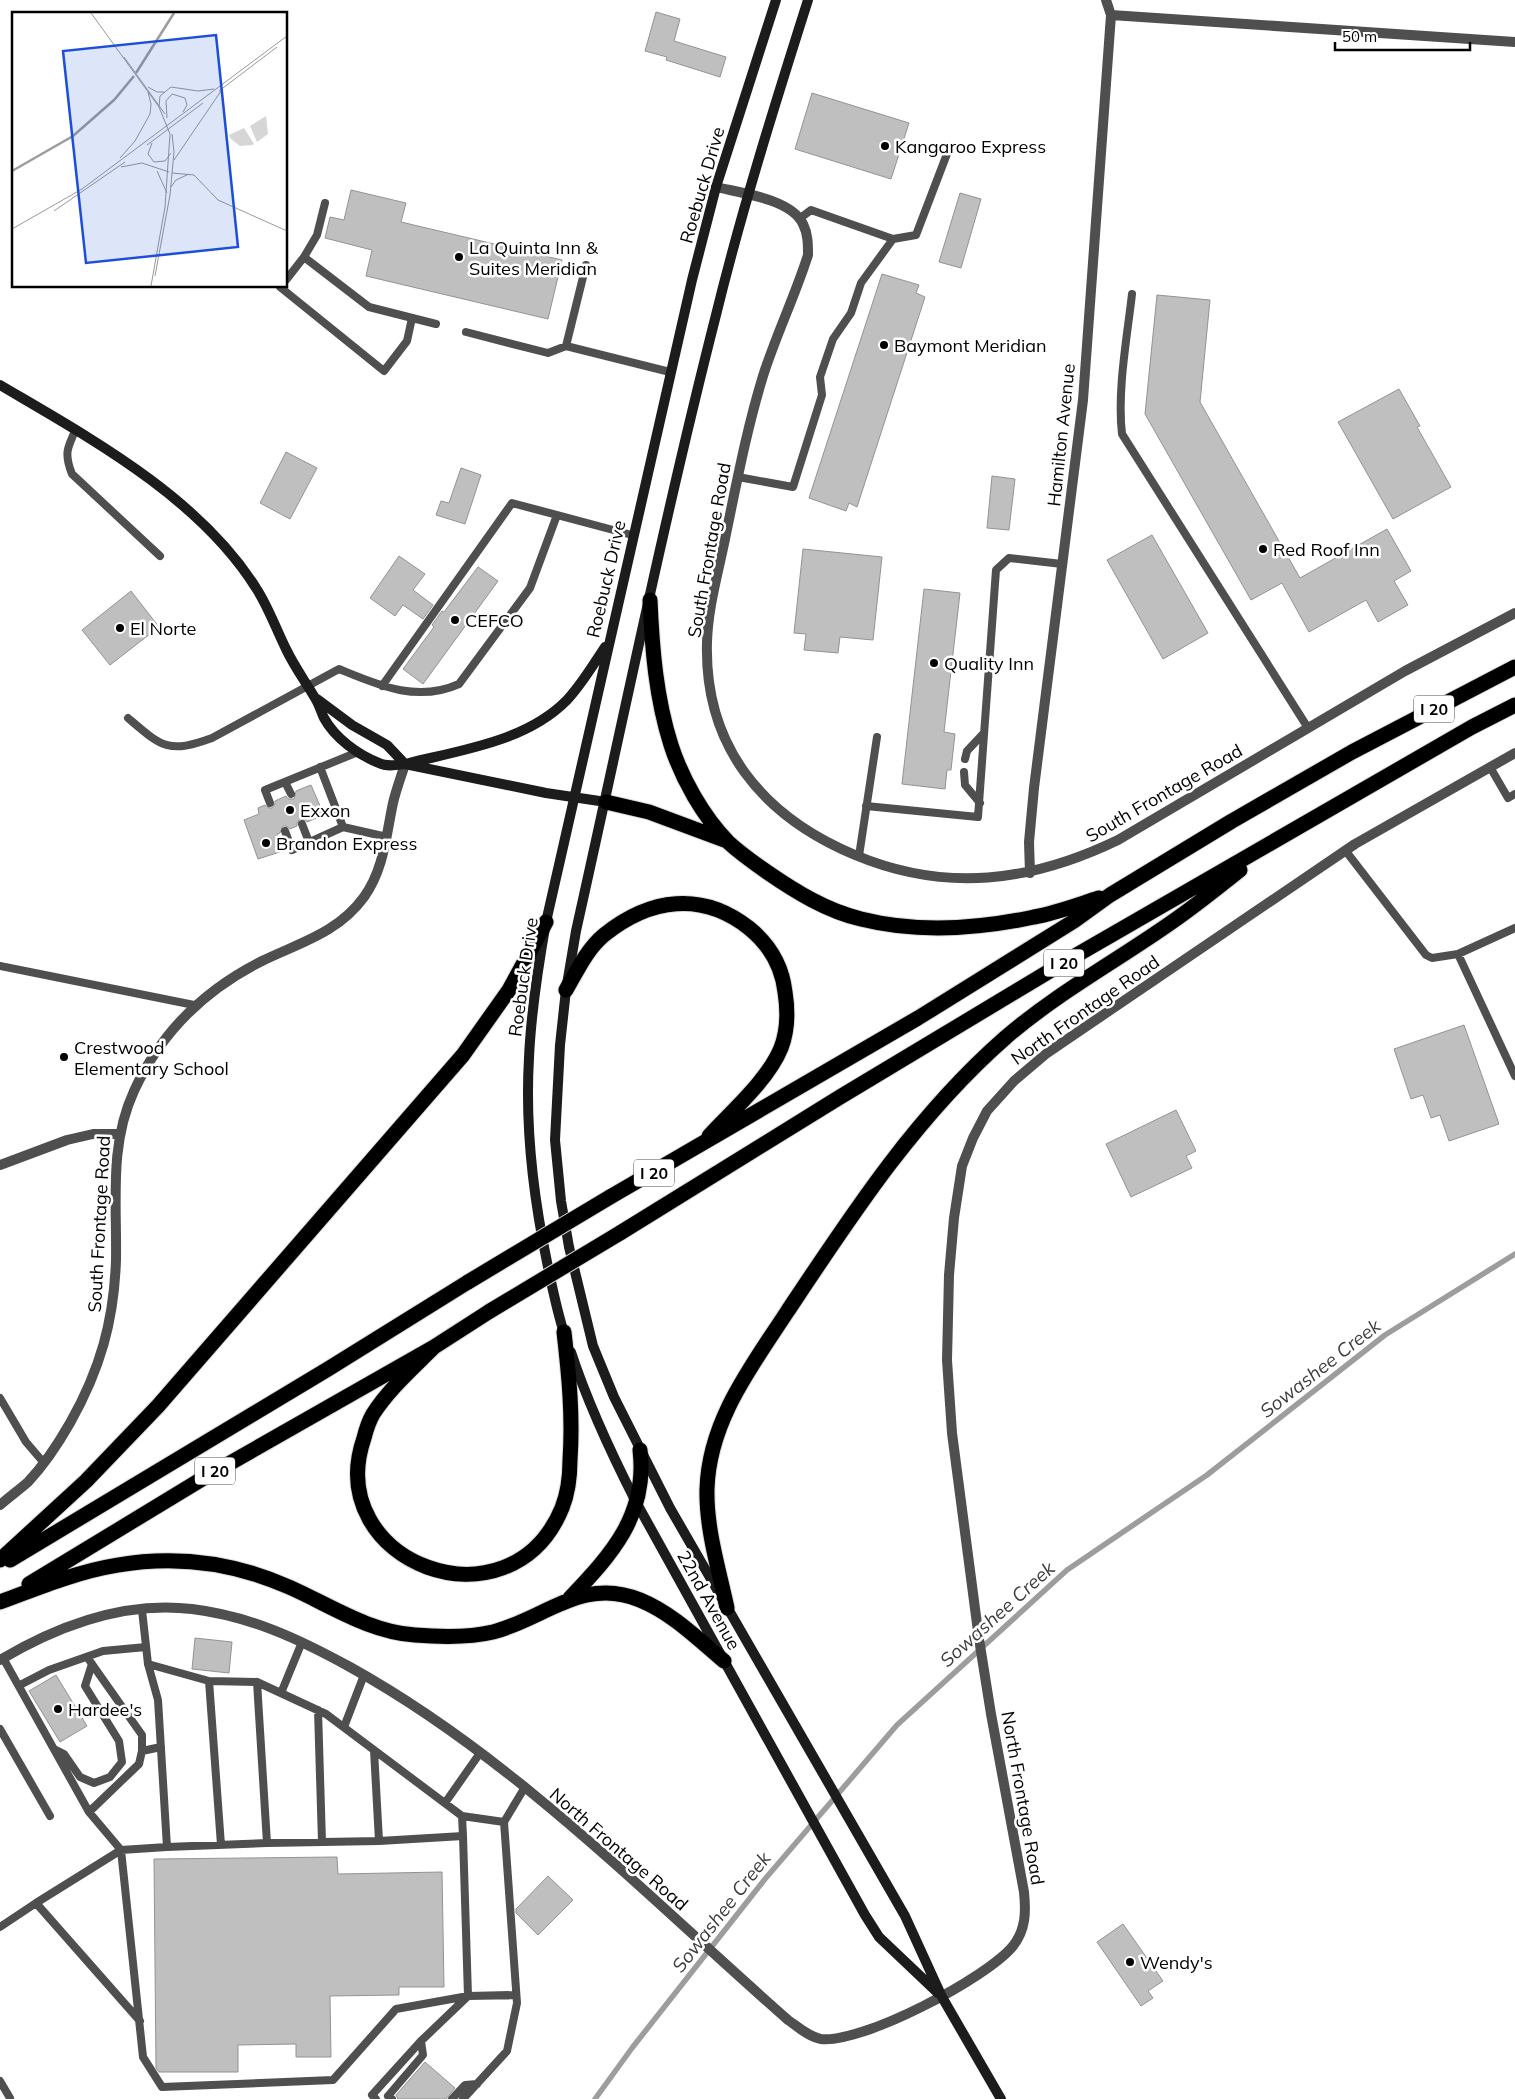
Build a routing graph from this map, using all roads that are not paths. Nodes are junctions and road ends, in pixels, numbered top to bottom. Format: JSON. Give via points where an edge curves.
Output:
{"nodes":[{"id":1,"x":776,"y":0,"type":"edge"},
{"id":2,"x":808,"y":0,"type":"edge"},
{"id":3,"x":1106,"y":0,"type":"edge"},
{"id":4,"x":1111,"y":15,"type":"junction"},
{"id":5,"x":1515,"y":42,"type":"edge"},
{"id":6,"x":950,"y":146,"type":"dead end"},
{"id":7,"x":716,"y":187,"type":"junction"},
{"id":8,"x":748,"y":195,"type":"junction"},
{"id":9,"x":325,"y":203,"type":"dead end"},
{"id":10,"x":799,"y":219,"type":"junction"},
{"id":11,"x":894,"y":239,"type":"junction"},
{"id":12,"x":304,"y":257,"type":"junction"},
{"id":13,"x":586,"y":264,"type":"dead end"},
{"id":14,"x":288,"y":277,"type":"edge"},
{"id":15,"x":281,"y":288,"type":"edge"},
{"id":16,"x":1132,"y":294,"type":"dead end"},
{"id":17,"x":412,"y":318,"type":"junction"},
{"id":18,"x":436,"y":324,"type":"dead end"},
{"id":19,"x":466,"y":332,"type":"dead end"},
{"id":20,"x":566,"y":346,"type":"junction"},
{"id":21,"x":670,"y":372,"type":"junction"},
{"id":22,"x":0,"y":386,"type":"edge"},
{"id":23,"x":76,"y":430,"type":"junction"},
{"id":24,"x":738,"y":477,"type":"junction"},
{"id":25,"x":558,"y":516,"type":"junction"},
{"id":26,"x":632,"y":536,"type":"junction"},
{"id":27,"x":160,"y":556,"type":"dead end"},
{"id":28,"x":1062,"y":564,"type":"junction"},
{"id":29,"x":650,"y":600,"type":"junction"},
{"id":30,"x":1515,"y":613,"type":"edge"},
{"id":31,"x":609,"y":641,"type":"junction"},
{"id":32,"x":1515,"y":667,"type":"edge"},
{"id":33,"x":307,"y":686,"type":"junction"},
{"id":34,"x":382,"y":686,"type":"junction"},
{"id":35,"x":316,"y":699,"type":"junction"},
{"id":36,"x":1515,"y":705,"type":"edge"},
{"id":37,"x":128,"y":718,"type":"dead end"},
{"id":38,"x":1308,"y":728,"type":"junction"},
{"id":39,"x":983,"y":734,"type":"junction"},
{"id":40,"x":877,"y":737,"type":"dead end"},
{"id":41,"x":358,"y":752,"type":"junction"},
{"id":42,"x":1515,"y":753,"type":"edge"},
{"id":43,"x":965,"y":759,"type":"dead end"},
{"id":44,"x":405,"y":764,"type":"junction"},
{"id":45,"x":1490,"y":767,"type":"junction"},
{"id":46,"x":320,"y":768,"type":"junction"},
{"id":47,"x":964,"y":772,"type":"dead end"},
{"id":48,"x":285,"y":782,"type":"junction"},
{"id":49,"x":291,"y":794,"type":"dead end"},
{"id":50,"x":1515,"y":794,"type":"edge"},
{"id":51,"x":575,"y":797,"type":"junction"},
{"id":52,"x":606,"y":802,"type":"junction"},
{"id":53,"x":270,"y":803,"type":"dead end"},
{"id":54,"x":980,"y":803,"type":"junction"},
{"id":55,"x":866,"y":806,"type":"junction"},
{"id":56,"x":302,"y":824,"type":"dead end"},
{"id":57,"x":343,"y":827,"type":"junction"},
{"id":58,"x":285,"y":831,"type":"dead end"},
{"id":59,"x":1287,"y":834,"type":"junction"},
{"id":60,"x":387,"y":836,"type":"junction"},
{"id":61,"x":309,"y":842,"type":"junction"},
{"id":62,"x":728,"y":842,"type":"junction"},
{"id":63,"x":1345,"y":850,"type":"junction"},
{"id":64,"x":859,"y":856,"type":"junction"},
{"id":65,"x":1030,"y":873,"type":"junction"},
{"id":66,"x":1110,"y":895,"type":"junction"},
{"id":67,"x":546,"y":922,"type":"junction"},
{"id":68,"x":1515,"y":928,"type":"edge"},
{"id":69,"x":1458,"y":954,"type":"junction"},
{"id":70,"x":0,"y":966,"type":"edge"},
{"id":71,"x":566,"y":990,"type":"junction"},
{"id":72,"x":194,"y":1006,"type":"junction"},
{"id":73,"x":1515,"y":1076,"type":"edge"},
{"id":74,"x":119,"y":1134,"type":"junction"},
{"id":75,"x":698,"y":1148,"type":"junction"},
{"id":76,"x":0,"y":1164,"type":"edge"},
{"id":77,"x":533,"y":1177,"type":"joint"},
{"id":78,"x":564,"y":1332,"type":"junction"},
{"id":79,"x":434,"y":1347,"type":"junction"},
{"id":80,"x":0,"y":1398,"type":"edge"},
{"id":81,"x":640,"y":1450,"type":"junction"},
{"id":82,"x":44,"y":1463,"type":"junction"},
{"id":83,"x":636,"y":1502,"type":"junction"},
{"id":84,"x":0,"y":1505,"type":"edge"},
{"id":85,"x":0,"y":1560,"type":"edge"},
{"id":86,"x":0,"y":1566,"type":"edge"},
{"id":87,"x":570,"y":1598,"type":"junction"},
{"id":88,"x":0,"y":1602,"type":"edge"},
{"id":89,"x":727,"y":1608,"type":"junction"},
{"id":90,"x":142,"y":1610,"type":"junction"},
{"id":91,"x":302,"y":1642,"type":"junction"},
{"id":92,"x":146,"y":1647,"type":"junction"},
{"id":93,"x":1,"y":1659,"type":"edge"},
{"id":94,"x":89,"y":1660,"type":"junction"},
{"id":95,"x":724,"y":1661,"type":"junction"},
{"id":96,"x":148,"y":1664,"type":"junction"},
{"id":97,"x":364,"y":1675,"type":"junction"},
{"id":98,"x":209,"y":1681,"type":"junction"},
{"id":99,"x":257,"y":1682,"type":"junction"},
{"id":100,"x":20,"y":1685,"type":"junction"},
{"id":101,"x":281,"y":1693,"type":"junction"},
{"id":102,"x":318,"y":1710,"type":"junction"},
{"id":103,"x":344,"y":1727,"type":"junction"},
{"id":104,"x":0,"y":1729,"type":"edge"},
{"id":105,"x":161,"y":1747,"type":"junction"},
{"id":106,"x":54,"y":1749,"type":"junction"},
{"id":107,"x":374,"y":1750,"type":"junction"},
{"id":108,"x":142,"y":1751,"type":"junction"},
{"id":109,"x":480,"y":1753,"type":"junction"},
{"id":110,"x":525,"y":1788,"type":"junction"},
{"id":111,"x":445,"y":1804,"type":"junction"},
{"id":112,"x":89,"y":1812,"type":"junction"},
{"id":113,"x":50,"y":1816,"type":"dead end"},
{"id":114,"x":462,"y":1816,"type":"junction"},
{"id":115,"x":504,"y":1822,"type":"junction"},
{"id":116,"x":463,"y":1836,"type":"junction"},
{"id":117,"x":379,"y":1841,"type":"junction"},
{"id":118,"x":322,"y":1842,"type":"junction"},
{"id":119,"x":267,"y":1843,"type":"junction"},
{"id":120,"x":221,"y":1845,"type":"junction"},
{"id":121,"x":167,"y":1848,"type":"junction"},
{"id":122,"x":121,"y":1850,"type":"junction"},
{"id":123,"x":36,"y":1903,"type":"junction"},
{"id":124,"x":0,"y":1927,"type":"edge"},
{"id":125,"x":516,"y":1995,"type":"junction"},
{"id":126,"x":468,"y":1996,"type":"junction"},
{"id":127,"x":942,"y":1997,"type":"junction"},
{"id":128,"x":140,"y":2020,"type":"junction"},
{"id":129,"x":421,"y":2041,"type":"junction"},
{"id":130,"x":0,"y":2081,"type":"edge"},
{"id":131,"x":477,"y":2084,"type":"junction"},
{"id":132,"x":10,"y":2098,"type":"edge"},
{"id":133,"x":376,"y":2099,"type":"edge"},
{"id":134,"x":392,"y":2099,"type":"edge"},
{"id":135,"x":452,"y":2099,"type":"edge"},
{"id":136,"x":463,"y":2099,"type":"edge"},
{"id":137,"x":1001,"y":2099,"type":"edge"}],
"edges":[{"from":1,"to":7,"type":"main road","name":"Roebuck Drive"},
{"from":2,"to":8,"type":"main road"},
{"from":3,"to":4,"type":"street","name":"Hamilton Avenue"},
{"from":4,"to":5,"type":"street"},
{"from":4,"to":28,"type":"street","name":"Hamilton Avenue","via":[[1083,400]]},
{"from":6,"to":11,"type":"lane","via":[[916,235]]},
{"from":7,"to":8,"type":"street"},
{"from":7,"to":21,"type":"main road","name":"Roebuck Drive"},
{"from":8,"to":10,"type":"street","via":[[790,209]]},
{"from":8,"to":29,"type":"main road","via":[[680,462]]},
{"from":9,"to":12,"type":"lane","via":[[317,235]]},
{"from":10,"to":11,"type":"lane","via":[[811,210]]},
{"from":10,"to":24,"type":"street","name":"South Frontage Road","via":[[808,237],[808,254],[763,376]]},
{"from":11,"to":24,"type":"lane","via":[[862,283],[851,313],[833,338],[820,377],[822,395],[793,487]]},
{"from":12,"to":14,"type":"lane"},
{"from":12,"to":17,"type":"lane","via":[[369,307]]},
{"from":13,"to":20,"type":"lane"},
{"from":15,"to":17,"type":"lane","via":[[384,371],[407,341]]},
{"from":16,"to":38,"type":"lane","via":[[1120,418],[1122,434]]},
{"from":17,"to":18,"type":"lane"},
{"from":19,"to":20,"type":"lane","via":[[548,353]]},
{"from":20,"to":21,"type":"lane"},
{"from":21,"to":26,"type":"main road","name":"Roebuck Drive"},
{"from":22,"to":23,"type":"main road"},
{"from":23,"to":27,"type":"lane","via":[[68,445],[66,460],[72,474]]},
{"from":23,"to":33,"type":"main road","via":[[150,479],[218,537],[258,590]]},
{"from":24,"to":64,"type":"street","name":"South Frontage Road","via":[[707,640],[712,705],[736,762],[758,789],[805,829]]},
{"from":25,"to":26,"type":"lane"},
{"from":25,"to":34,"type":"lane","via":[[512,503]]},
{"from":25,"to":34,"type":"lane","via":[[530,588],[459,684],[430,693]]},
{"from":26,"to":31,"type":"main road","name":"Roebuck Drive"},
{"from":28,"to":39,"type":"lane","via":[[1009,558],[996,570]]},
{"from":28,"to":65,"type":"street","name":"Hamilton Avenue","via":[[1034,788]]},
{"from":29,"to":52,"type":"main road"},
{"from":29,"to":62,"type":"highway","via":[[652,648],[661,708],[671,746],[705,813]]},
{"from":30,"to":38,"type":"street","name":"South Frontage Road","via":[[1405,671]]},
{"from":31,"to":44,"type":"main road","via":[[572,694],[540,721],[501,739]]},
{"from":31,"to":51,"type":"main road","name":"Roebuck Drive"},
{"from":32,"to":66,"type":"highway","number":"I 20","via":[[1352,752]]},
{"from":33,"to":34,"type":"lane","via":[[339,669]]},
{"from":33,"to":35,"type":"main road"},
{"from":33,"to":37,"type":"lane","via":[[212,738],[191,746],[176,748],[161,744]]},
{"from":35,"to":41,"type":"main road","via":[[325,719],[340,738]]},
{"from":35,"to":44,"type":"main road","via":[[387,745]]},
{"from":36,"to":59,"type":"highway","number":"I 20"},
{"from":38,"to":65,"type":"street","name":"South Frontage Road","via":[[1118,840],[1084,856]]},
{"from":39,"to":43,"type":"lane","via":[[966,751]]},
{"from":39,"to":54,"type":"lane"},
{"from":40,"to":55,"type":"lane"},
{"from":41,"to":44,"type":"main road","via":[[380,764]]},
{"from":41,"to":46,"type":"lane"},
{"from":42,"to":45,"type":"street","name":"North Frontage Road"},
{"from":44,"to":51,"type":"main road"},
{"from":44,"to":60,"type":"street","name":"South Frontage Road"},
{"from":45,"to":50,"type":"lane","via":[[1508,798]]},
{"from":45,"to":63,"type":"street","name":"North Frontage Road"},
{"from":46,"to":48,"type":"lane"},
{"from":46,"to":57,"type":"lane"},
{"from":47,"to":54,"type":"lane","via":[[966,785]]},
{"from":48,"to":49,"type":"lane"},
{"from":48,"to":53,"type":"lane","via":[[265,790]]},
{"from":51,"to":52,"type":"main road"},
{"from":51,"to":67,"type":"main road","name":"Roebuck Drive"},
{"from":52,"to":62,"type":"highway","via":[[649,812]]},
{"from":52,"to":71,"type":"main road"},
{"from":54,"to":55,"type":"lane","via":[[978,817]]},
{"from":55,"to":64,"type":"lane"},
{"from":56,"to":61,"type":"lane"},
{"from":57,"to":60,"type":"lane"},
{"from":57,"to":61,"type":"lane"},
{"from":58,"to":61,"type":"lane","via":[[292,850]]},
{"from":59,"to":79,"type":"highway","number":"I 20","bridge":true,"via":[[840,1097]]},
{"from":59,"to":89,"type":"highway","via":[[1179,917],[1006,1037],[938,1103],[850,1217],[736,1391],[720,1426],[707,1490]]},
{"from":60,"to":72,"type":"street","name":"South Frontage Road","via":[[380,867],[372,884],[347,917],[324,932],[226,981]]},
{"from":62,"to":66,"type":"highway","via":[[808,897],[860,919],[888,924],[985,926],[1036,917]]},
{"from":63,"to":69,"type":"lane","via":[[1426,954],[1432,958]]},
{"from":63,"to":127,"type":"street","name":"North Frontage Road","via":[[1047,1053],[1014,1080],[987,1111],[962,1166],[949,1275],[947,1360],[952,1433],[979,1639],[1026,1914],[1023,1930],[1013,1946],[998,1960]]},
{"from":64,"to":65,"type":"street","name":"South Frontage Road","via":[[912,873],[957,878],[997,878]]},
{"from":66,"to":75,"type":"highway","number":"I 20","via":[[918,1018]]},
{"from":67,"to":77,"type":"main road","name":"Roebuck Drive","via":[[534,997],[529,1059]]},
{"from":67,"to":85,"type":"highway","via":[[509,990],[463,1055],[158,1406],[86,1481]]},
{"from":68,"to":69,"type":"lane"},
{"from":69,"to":73,"type":"lane"},
{"from":70,"to":72,"type":"lane"},
{"from":71,"to":75,"type":"highway","via":[[591,947],[604,935],[634,915],[669,904],[690,903],[721,910],[739,920],[767,945],[781,972],[786,1001],[787,1023],[780,1049],[758,1082]]},
{"from":71,"to":81,"type":"main road","name":"22nd Avenue","via":[[556,1105],[557,1173],[569,1247],[593,1346]]},
{"from":72,"to":74,"type":"street","name":"South Frontage Road","via":[[149,1061],[133,1093]]},
{"from":74,"to":76,"type":"street","via":[[93,1134],[67,1140]]},
{"from":74,"to":82,"type":"street","name":"South Frontage Road","via":[[114,1177],[116,1260],[108,1330],[85,1397]]},
{"from":75,"to":86,"type":"highway","number":"I 20","bridge":true,"via":[[468,1282]]},
{"from":77,"to":78,"type":"main road","name":"22nd Avenue","via":[[540,1229]]},
{"from":78,"to":79,"type":"highway","via":[[572,1397],[572,1442],[563,1507],[551,1530],[535,1548],[514,1562],[474,1575],[433,1570],[395,1550],[369,1517],[358,1481],[358,1461],[373,1414]]},
{"from":78,"to":83,"type":"main road","name":"22nd Avenue","via":[[584,1392]]},
{"from":79,"to":88,"type":"highway","number":"I 20","via":[[202,1479]]},
{"from":80,"to":82,"type":"lane","via":[[26,1442]]},
{"from":81,"to":83,"type":"highway","via":[[641,1484]]},
{"from":81,"to":89,"type":"main road","name":"22nd Avenue"},
{"from":82,"to":84,"type":"street","name":"South Frontage Road"},
{"from":83,"to":87,"type":"highway","via":[[625,1531],[610,1555]]},
{"from":83,"to":95,"type":"main road","name":"22nd Avenue"},
{"from":87,"to":88,"type":"highway","via":[[492,1632],[453,1636],[413,1635],[381,1629],[350,1618],[266,1577],[232,1566],[187,1560],[97,1569]]},
{"from":87,"to":95,"type":"highway","via":[[608,1592],[638,1599],[664,1612]]},
{"from":89,"to":127,"type":"main road","name":"22nd Avenue","via":[[905,1916]]},
{"from":90,"to":91,"type":"street","name":"North Frontage Road","via":[[190,1609],[234,1616]]},
{"from":90,"to":92,"type":"lane"},
{"from":90,"to":93,"type":"street","name":"North Frontage Road","via":[[86,1620]]},
{"from":91,"to":97,"type":"street","name":"North Frontage Road"},
{"from":91,"to":101,"type":"lane"},
{"from":92,"to":94,"type":"lane","via":[[103,1651]]},
{"from":92,"to":96,"type":"lane"},
{"from":93,"to":100,"type":"lane"},
{"from":94,"to":100,"type":"lane","via":[[49,1670]]},
{"from":94,"to":106,"type":"lane","via":[[85,1686],[119,1741],[122,1762],[110,1777],[94,1783],[80,1777],[64,1754]]},
{"from":94,"to":108,"type":"lane","via":[[142,1735]]},
{"from":95,"to":127,"type":"main road","name":"22nd Avenue","via":[[878,1937]]},
{"from":96,"to":98,"type":"lane"},
{"from":96,"to":105,"type":"lane","via":[[158,1700]]},
{"from":97,"to":103,"type":"lane"},
{"from":97,"to":109,"type":"street","name":"North Frontage Road","via":[[414,1704]]},
{"from":98,"to":99,"type":"lane"},
{"from":98,"to":120,"type":"lane"},
{"from":99,"to":101,"type":"lane"},
{"from":99,"to":119,"type":"lane"},
{"from":100,"to":106,"type":"lane"},
{"from":101,"to":102,"type":"lane"},
{"from":102,"to":103,"type":"lane"},
{"from":102,"to":118,"type":"lane"},
{"from":103,"to":107,"type":"lane"},
{"from":104,"to":113,"type":"lane"},
{"from":105,"to":108,"type":"lane"},
{"from":105,"to":121,"type":"lane"},
{"from":106,"to":112,"type":"lane"},
{"from":107,"to":111,"type":"lane"},
{"from":107,"to":117,"type":"lane"},
{"from":108,"to":112,"type":"lane","via":[[139,1764]]},
{"from":109,"to":110,"type":"street","name":"North Frontage Road"},
{"from":109,"to":111,"type":"lane"},
{"from":110,"to":115,"type":"lane"},
{"from":110,"to":127,"type":"street","name":"North Frontage Road","via":[[766,2001],[811,2036],[827,2039],[845,2037],[878,2027]]},
{"from":111,"to":114,"type":"lane"},
{"from":112,"to":122,"type":"lane"},
{"from":114,"to":115,"type":"lane"},
{"from":114,"to":116,"type":"lane"},
{"from":115,"to":125,"type":"lane"},
{"from":116,"to":117,"type":"lane"},
{"from":116,"to":126,"type":"lane"},
{"from":117,"to":118,"type":"lane"},
{"from":118,"to":119,"type":"lane"},
{"from":119,"to":120,"type":"lane"},
{"from":120,"to":121,"type":"lane"},
{"from":121,"to":122,"type":"lane"},
{"from":122,"to":123,"type":"lane"},
{"from":122,"to":128,"type":"lane"},
{"from":123,"to":124,"type":"lane"},
{"from":123,"to":128,"type":"lane"},
{"from":125,"to":126,"type":"lane"},
{"from":125,"to":131,"type":"lane","via":[[507,2051]]},
{"from":126,"to":128,"type":"lane","via":[[396,2009],[333,2080],[162,2087],[144,2057]]},
{"from":126,"to":129,"type":"lane"},
{"from":127,"to":137,"type":"main road","name":"22nd Avenue"},
{"from":129,"to":133,"type":"lane","via":[[372,2095]]},
{"from":129,"to":134,"type":"lane","via":[[424,2055],[388,2096]]},
{"from":130,"to":132,"type":"lane"},
{"from":131,"to":135,"type":"lane","via":[[465,2085]]},
{"from":131,"to":136,"type":"lane"}]}
